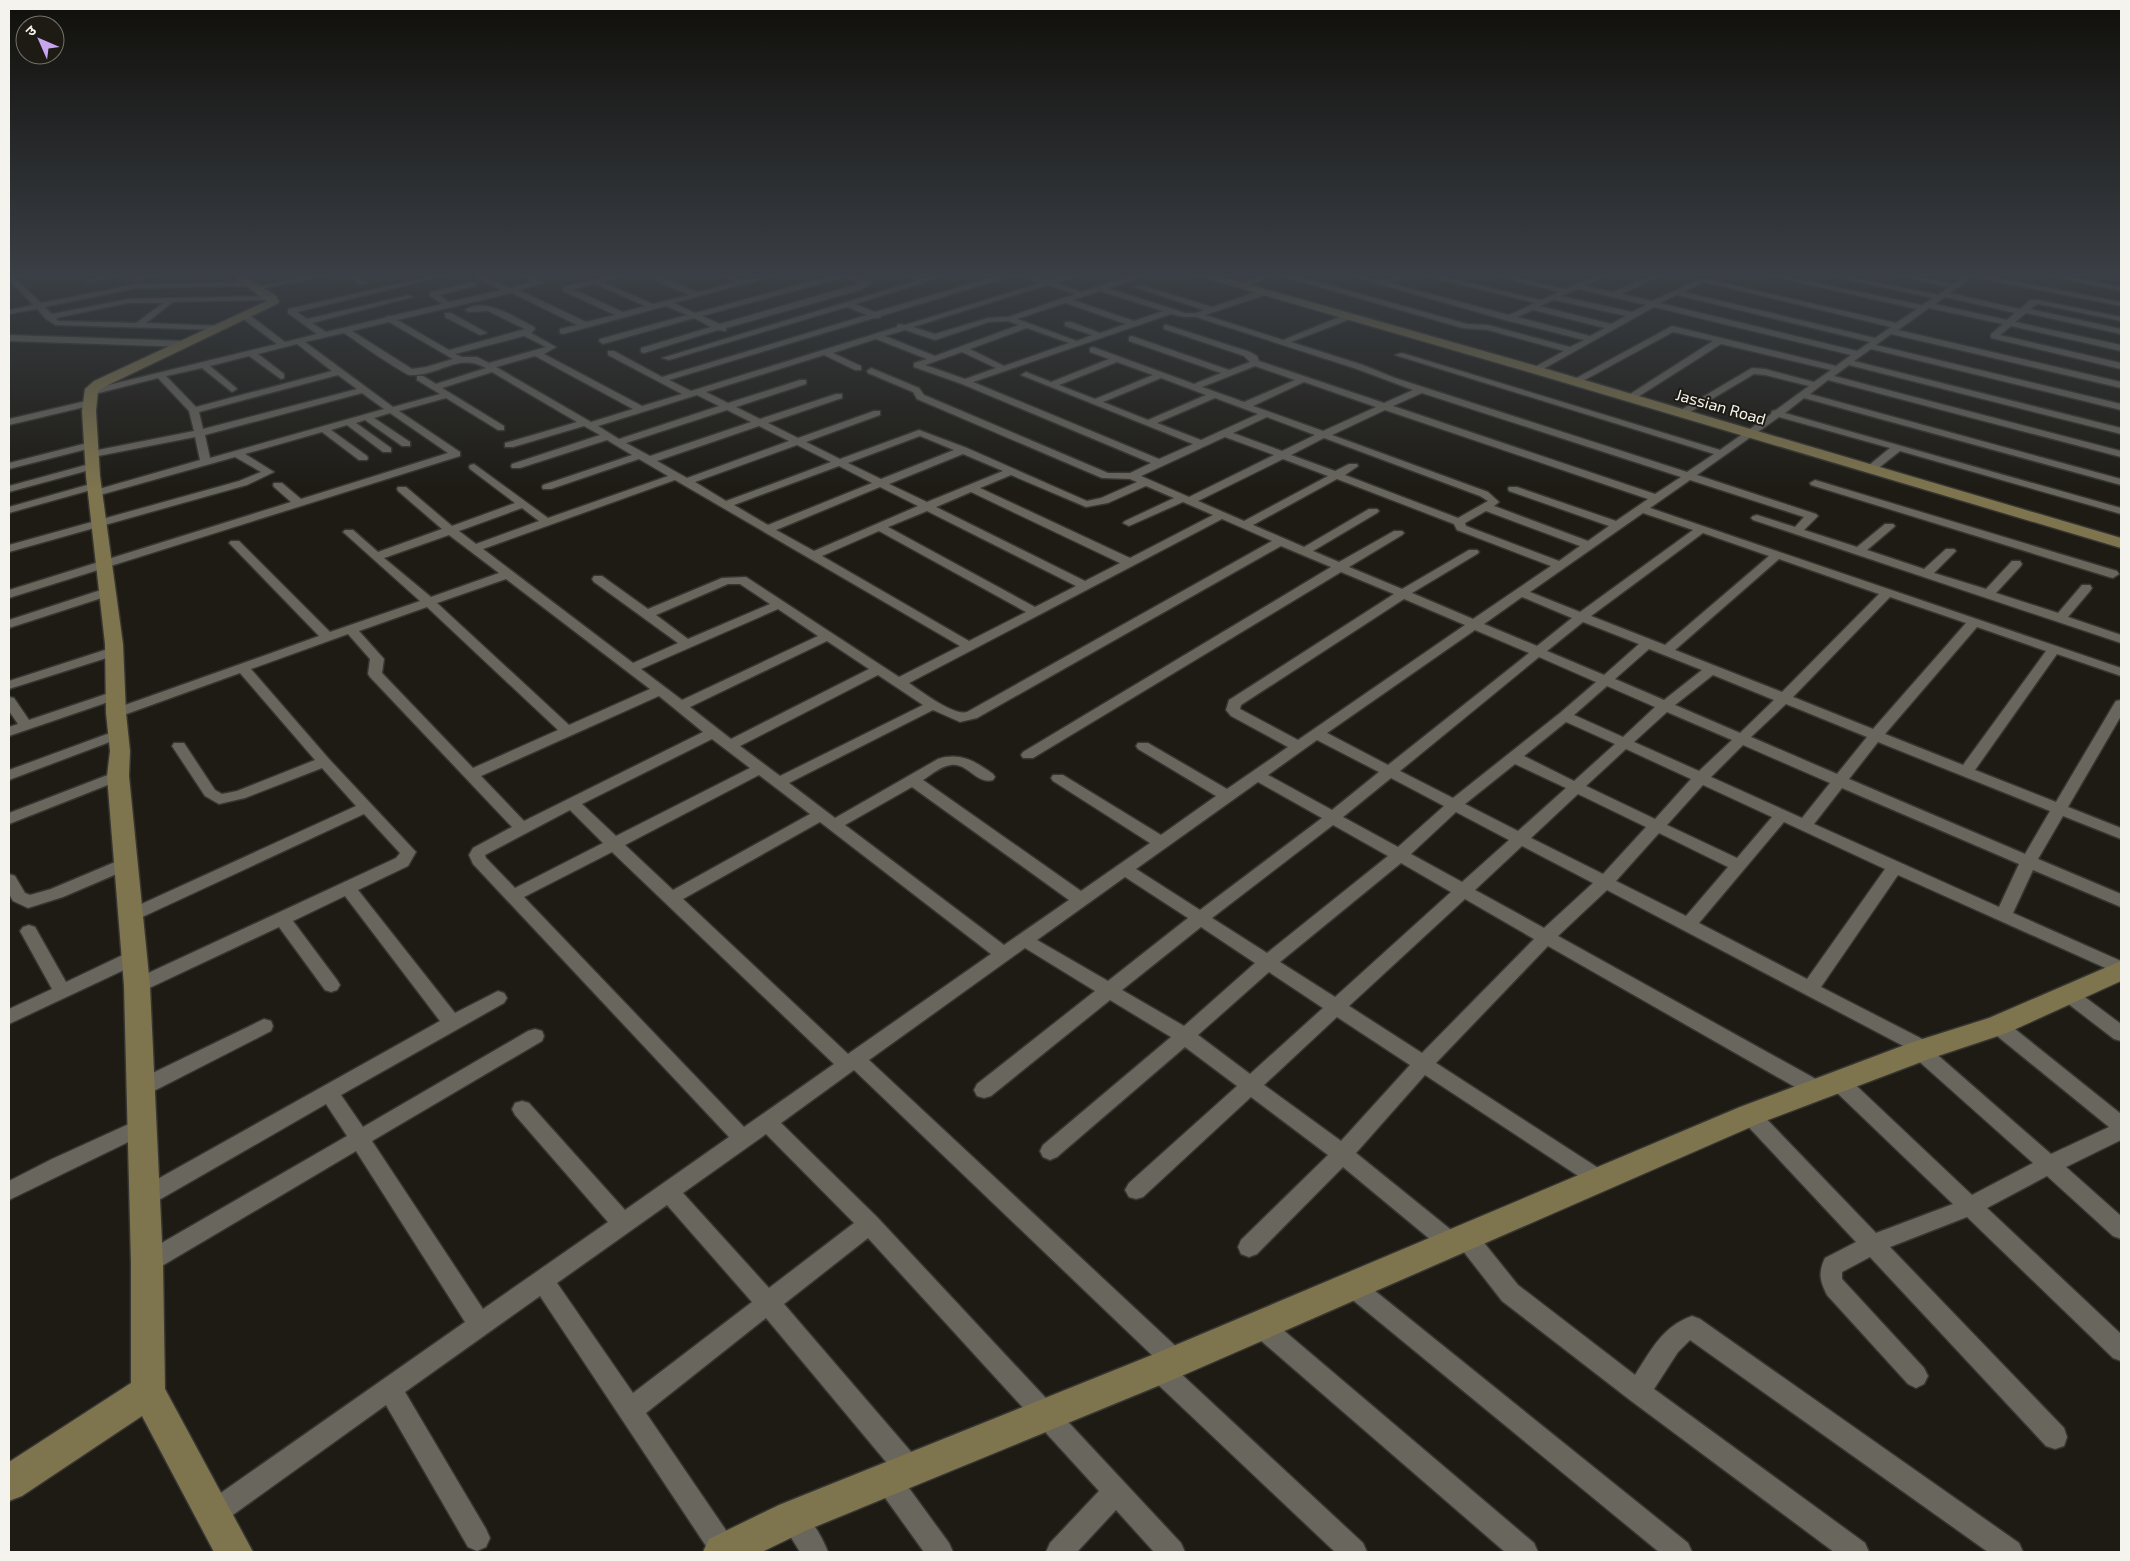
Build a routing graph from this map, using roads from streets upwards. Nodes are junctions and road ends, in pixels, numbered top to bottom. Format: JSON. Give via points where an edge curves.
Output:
{"nodes":[{"id":1,"x":185,"y":345,"type":"edge"},
{"id":2,"x":289,"y":345,"type":"edge"},
{"id":3,"x":303,"y":345,"type":"edge"},
{"id":4,"x":368,"y":345,"type":"edge"},
{"id":5,"x":436,"y":345,"type":"edge"},
{"id":6,"x":479,"y":345,"type":"edge"},
{"id":7,"x":548,"y":345,"type":"edge"},
{"id":8,"x":661,"y":345,"type":"edge"},
{"id":9,"x":709,"y":345,"type":"edge"},
{"id":10,"x":776,"y":345,"type":"edge"},
{"id":11,"x":847,"y":345,"type":"edge"},
{"id":12,"x":899,"y":345,"type":"edge"},
{"id":13,"x":971,"y":345,"type":"edge"},
{"id":14,"x":1071,"y":345,"type":"edge"},
{"id":15,"x":1149,"y":345,"type":"edge"},
{"id":16,"x":1220,"y":345,"type":"edge"},
{"id":17,"x":1292,"y":345,"type":"edge"},
{"id":18,"x":1449,"y":345,"type":"edge"},
{"id":19,"x":1552,"y":345,"type":"edge"},
{"id":20,"x":1581,"y":345,"type":"edge"},
{"id":21,"x":1642,"y":345,"type":"edge"},
{"id":22,"x":1713,"y":345,"type":"edge"},
{"id":23,"x":1740,"y":345,"type":"edge"},
{"id":24,"x":1819,"y":345,"type":"edge"},
{"id":25,"x":1870,"y":345,"type":"edge"},
{"id":26,"x":1876,"y":345,"type":"edge"},
{"id":27,"x":1949,"y":345,"type":"edge"},
{"id":28,"x":2032,"y":345,"type":"edge"},
{"id":29,"x":285,"y":346,"type":"joint"},
{"id":30,"x":1953,"y":346,"type":"junction"},
{"id":31,"x":2121,"y":347,"type":"edge"},
{"id":32,"x":962,"y":348,"type":"junction"},
{"id":33,"x":644,"y":350,"type":"dead end"},
{"id":34,"x":1093,"y":350,"type":"dead end"},
{"id":35,"x":1571,"y":350,"type":"junction"},
{"id":36,"x":824,"y":352,"type":"junction"},
{"id":37,"x":448,"y":353,"type":"junction"},
{"id":38,"x":536,"y":353,"type":"junction"},
{"id":39,"x":611,"y":353,"type":"dead end"},
{"id":40,"x":252,"y":354,"type":"junction"},
{"id":41,"x":1857,"y":354,"type":"junction"},
{"id":42,"x":1399,"y":355,"type":"dead end"},
{"id":43,"x":666,"y":358,"type":"dead end"},
{"id":44,"x":932,"y":358,"type":"junction"},
{"id":45,"x":1117,"y":359,"type":"junction"},
{"id":46,"x":460,"y":360,"type":"junction"},
{"id":47,"x":2017,"y":361,"type":"junction"},
{"id":48,"x":1847,"y":362,"type":"junction"},
{"id":49,"x":2107,"y":362,"type":"junction"},
{"id":50,"x":1255,"y":363,"type":"junction"},
{"id":51,"x":204,"y":365,"type":"junction"},
{"id":52,"x":2121,"y":366,"type":"edge"},
{"id":53,"x":491,"y":368,"type":"junction"},
{"id":54,"x":858,"y":368,"type":"dead end"},
{"id":55,"x":1004,"y":369,"type":"junction"},
{"id":56,"x":1836,"y":369,"type":"junction"},
{"id":57,"x":1536,"y":370,"type":"junction"},
{"id":58,"x":1923,"y":370,"type":"junction"},
{"id":59,"x":871,"y":371,"type":"dead end"},
{"id":60,"x":339,"y":372,"type":"junction"},
{"id":61,"x":1228,"y":373,"type":"junction"},
{"id":62,"x":1026,"y":375,"type":"dead end"},
{"id":63,"x":1161,"y":375,"type":"junction"},
{"id":64,"x":161,"y":376,"type":"junction"},
{"id":65,"x":281,"y":376,"type":"dead end"},
{"id":66,"x":420,"y":378,"type":"dead end"},
{"id":67,"x":1826,"y":378,"type":"junction"},
{"id":68,"x":1304,"y":379,"type":"junction"},
{"id":69,"x":661,"y":380,"type":"junction"},
{"id":70,"x":1576,"y":381,"type":"junction"},
{"id":71,"x":803,"y":382,"type":"dead end"},
{"id":72,"x":965,"y":382,"type":"junction"},
{"id":73,"x":1051,"y":385,"type":"junction"},
{"id":74,"x":1814,"y":385,"type":"junction"},
{"id":75,"x":2121,"y":385,"type":"edge"},
{"id":76,"x":1988,"y":386,"type":"junction"},
{"id":77,"x":435,"y":387,"type":"junction"},
{"id":78,"x":1194,"y":387,"type":"junction"},
{"id":79,"x":232,"y":389,"type":"dead end"},
{"id":80,"x":363,"y":390,"type":"junction"},
{"id":81,"x":1423,"y":390,"type":"junction"},
{"id":82,"x":692,"y":392,"type":"junction"},
{"id":83,"x":2068,"y":392,"type":"junction"},
{"id":84,"x":448,"y":395,"type":"junction"},
{"id":85,"x":1214,"y":395,"type":"junction"},
{"id":86,"x":1802,"y":395,"type":"junction"},
{"id":87,"x":839,"y":396,"type":"dead end"},
{"id":88,"x":91,"y":398,"type":"junction"},
{"id":89,"x":1630,"y":398,"type":"junction"},
{"id":90,"x":1095,"y":402,"type":"junction"},
{"id":91,"x":1244,"y":406,"type":"junction"},
{"id":92,"x":727,"y":407,"type":"junction"},
{"id":93,"x":1385,"y":407,"type":"junction"},
{"id":94,"x":2121,"y":407,"type":"edge"},
{"id":95,"x":194,"y":410,"type":"junction"},
{"id":96,"x":391,"y":410,"type":"junction"},
{"id":97,"x":641,"y":410,"type":"junction"},
{"id":98,"x":877,"y":413,"type":"dead end"},
{"id":99,"x":1682,"y":413,"type":"junction"},
{"id":100,"x":1776,"y":413,"type":"junction"},
{"id":101,"x":1266,"y":414,"type":"junction"},
{"id":102,"x":367,"y":417,"type":"junction"},
{"id":103,"x":9,"y":422,"type":"edge"},
{"id":104,"x":349,"y":422,"type":"junction"},
{"id":105,"x":760,"y":423,"type":"junction"},
{"id":106,"x":1149,"y":423,"type":"junction"},
{"id":107,"x":587,"y":425,"type":"junction"},
{"id":108,"x":501,"y":428,"type":"dead end"},
{"id":109,"x":324,"y":429,"type":"junction"},
{"id":110,"x":2121,"y":431,"type":"edge"},
{"id":111,"x":200,"y":433,"type":"junction"},
{"id":112,"x":1225,"y":433,"type":"junction"},
{"id":113,"x":1751,"y":433,"type":"junction"},
{"id":114,"x":1323,"y":435,"type":"junction"},
{"id":115,"x":608,"y":436,"type":"junction"},
{"id":116,"x":619,"y":442,"type":"junction"},
{"id":117,"x":797,"y":442,"type":"junction"},
{"id":118,"x":406,"y":444,"type":"dead end"},
{"id":119,"x":1201,"y":444,"type":"junction"},
{"id":120,"x":510,"y":445,"type":"dead end"},
{"id":121,"x":1898,"y":447,"type":"junction"},
{"id":122,"x":963,"y":450,"type":"junction"},
{"id":123,"x":1720,"y":452,"type":"junction"},
{"id":124,"x":237,"y":454,"type":"junction"},
{"id":125,"x":2121,"y":454,"type":"edge"},
{"id":126,"x":1282,"y":455,"type":"junction"},
{"id":127,"x":363,"y":458,"type":"dead end"},
{"id":128,"x":645,"y":458,"type":"junction"},
{"id":129,"x":388,"y":460,"type":"junction"},
{"id":130,"x":839,"y":462,"type":"junction"},
{"id":131,"x":206,"y":463,"type":"junction"},
{"id":132,"x":1159,"y":463,"type":"junction"},
{"id":133,"x":9,"y":466,"type":"edge"},
{"id":134,"x":516,"y":466,"type":"dead end"},
{"id":135,"x":1353,"y":466,"type":"dead end"},
{"id":136,"x":474,"y":467,"type":"dead end"},
{"id":137,"x":1872,"y":468,"type":"junction"},
{"id":138,"x":93,"y":469,"type":"junction"},
{"id":139,"x":1012,"y":471,"type":"junction"},
{"id":140,"x":1688,"y":474,"type":"junction"},
{"id":141,"x":1132,"y":476,"type":"junction"},
{"id":142,"x":1337,"y":476,"type":"junction"},
{"id":143,"x":682,"y":479,"type":"junction"},
{"id":144,"x":1146,"y":482,"type":"junction"},
{"id":145,"x":2121,"y":482,"type":"edge"},
{"id":146,"x":880,"y":483,"type":"junction"},
{"id":147,"x":1815,"y":483,"type":"dead end"},
{"id":148,"x":278,"y":485,"type":"dead end"},
{"id":149,"x":547,"y":487,"type":"dead end"},
{"id":150,"x":971,"y":488,"type":"junction"},
{"id":151,"x":9,"y":489,"type":"edge"},
{"id":152,"x":402,"y":489,"type":"dead end"},
{"id":153,"x":1513,"y":489,"type":"dead end"},
{"id":154,"x":1656,"y":498,"type":"junction"},
{"id":155,"x":1187,"y":500,"type":"junction"},
{"id":156,"x":300,"y":504,"type":"junction"},
{"id":157,"x":524,"y":504,"type":"junction"},
{"id":158,"x":725,"y":505,"type":"junction"},
{"id":159,"x":928,"y":506,"type":"junction"},
{"id":160,"x":1486,"y":507,"type":"junction"},
{"id":161,"x":1640,"y":508,"type":"junction"},
{"id":162,"x":9,"y":510,"type":"edge"},
{"id":163,"x":1373,"y":511,"type":"dead end"},
{"id":164,"x":2121,"y":511,"type":"edge"},
{"id":165,"x":1222,"y":515,"type":"junction"},
{"id":166,"x":1757,"y":518,"type":"dead end"},
{"id":167,"x":547,"y":522,"type":"junction"},
{"id":168,"x":1459,"y":522,"type":"junction"},
{"id":169,"x":100,"y":523,"type":"junction"},
{"id":170,"x":1128,"y":523,"type":"dead end"},
{"id":171,"x":1246,"y":525,"type":"junction"},
{"id":172,"x":1616,"y":525,"type":"junction"},
{"id":173,"x":1889,"y":526,"type":"dead end"},
{"id":174,"x":879,"y":527,"type":"junction"},
{"id":175,"x":768,"y":529,"type":"junction"},
{"id":176,"x":1701,"y":529,"type":"junction"},
{"id":177,"x":451,"y":530,"type":"junction"},
{"id":178,"x":1797,"y":531,"type":"junction"},
{"id":179,"x":349,"y":532,"type":"dead end"},
{"id":180,"x":1398,"y":533,"type":"dead end"},
{"id":181,"x":1280,"y":540,"type":"junction"},
{"id":182,"x":2121,"y":542,"type":"edge"},
{"id":183,"x":235,"y":544,"type":"dead end"},
{"id":184,"x":1588,"y":544,"type":"junction"},
{"id":185,"x":475,"y":548,"type":"junction"},
{"id":186,"x":9,"y":549,"type":"edge"},
{"id":187,"x":1950,"y":550,"type":"dead end"},
{"id":188,"x":1304,"y":551,"type":"junction"},
{"id":189,"x":1473,"y":552,"type":"dead end"},
{"id":190,"x":1859,"y":552,"type":"junction"},
{"id":191,"x":1777,"y":555,"type":"junction"},
{"id":192,"x":813,"y":556,"type":"junction"},
{"id":193,"x":376,"y":557,"type":"junction"},
{"id":194,"x":1130,"y":563,"type":"junction"},
{"id":195,"x":2121,"y":563,"type":"edge"},
{"id":196,"x":2016,"y":564,"type":"dead end"},
{"id":197,"x":104,"y":565,"type":"junction"},
{"id":198,"x":1560,"y":565,"type":"junction"},
{"id":199,"x":1340,"y":566,"type":"junction"},
{"id":200,"x":508,"y":574,"type":"junction"},
{"id":201,"x":1926,"y":574,"type":"junction"},
{"id":202,"x":2117,"y":575,"type":"edge"},
{"id":203,"x":598,"y":579,"type":"dead end"},
{"id":204,"x":1086,"y":586,"type":"junction"},
{"id":205,"x":2086,"y":588,"type":"dead end"},
{"id":206,"x":107,"y":592,"type":"junction"},
{"id":207,"x":1520,"y":592,"type":"junction"},
{"id":208,"x":1888,"y":592,"type":"junction"},
{"id":209,"x":9,"y":594,"type":"edge"},
{"id":210,"x":1404,"y":594,"type":"junction"},
{"id":211,"x":1988,"y":594,"type":"junction"},
{"id":212,"x":428,"y":601,"type":"junction"},
{"id":213,"x":779,"y":604,"type":"junction"},
{"id":214,"x":1035,"y":612,"type":"junction"},
{"id":215,"x":647,"y":614,"type":"junction"},
{"id":216,"x":1582,"y":617,"type":"junction"},
{"id":217,"x":2060,"y":618,"type":"junction"},
{"id":218,"x":1974,"y":622,"type":"junction"},
{"id":219,"x":9,"y":624,"type":"edge"},
{"id":220,"x":1475,"y":624,"type":"junction"},
{"id":221,"x":350,"y":629,"type":"junction"},
{"id":222,"x":828,"y":636,"type":"junction"},
{"id":223,"x":328,"y":637,"type":"junction"},
{"id":224,"x":2121,"y":639,"type":"edge"},
{"id":225,"x":1648,"y":643,"type":"junction"},
{"id":226,"x":688,"y":644,"type":"junction"},
{"id":227,"x":969,"y":646,"type":"junction"},
{"id":228,"x":2054,"y":649,"type":"junction"},
{"id":229,"x":114,"y":651,"type":"junction"},
{"id":230,"x":1539,"y":651,"type":"junction"},
{"id":231,"x":1666,"y":651,"type":"junction"},
{"id":232,"x":243,"y":668,"type":"junction"},
{"id":233,"x":632,"y":668,"type":"junction"},
{"id":234,"x":880,"y":668,"type":"junction"},
{"id":235,"x":1712,"y":670,"type":"junction"},
{"id":236,"x":2121,"y":672,"type":"edge"},
{"id":237,"x":1607,"y":681,"type":"junction"},
{"id":238,"x":900,"y":682,"type":"junction"},
{"id":239,"x":9,"y":685,"type":"edge"},
{"id":240,"x":660,"y":690,"type":"junction"},
{"id":241,"x":1784,"y":698,"type":"junction"},
{"id":242,"x":9,"y":700,"type":"edge"},
{"id":243,"x":2121,"y":704,"type":"edge"},
{"id":244,"x":932,"y":705,"type":"junction"},
{"id":245,"x":681,"y":706,"type":"junction"},
{"id":246,"x":1665,"y":706,"type":"junction"},
{"id":247,"x":116,"y":714,"type":"junction"},
{"id":248,"x":1565,"y":716,"type":"junction"},
{"id":249,"x":26,"y":726,"type":"junction"},
{"id":250,"x":567,"y":731,"type":"junction"},
{"id":251,"x":9,"y":732,"type":"edge"},
{"id":252,"x":713,"y":733,"type":"junction"},
{"id":253,"x":1316,"y":734,"type":"junction"},
{"id":254,"x":1876,"y":735,"type":"junction"},
{"id":255,"x":1741,"y":738,"type":"junction"},
{"id":256,"x":1625,"y":743,"type":"junction"},
{"id":257,"x":179,"y":746,"type":"dead end"},
{"id":258,"x":729,"y":746,"type":"junction"},
{"id":259,"x":1143,"y":746,"type":"dead end"},
{"id":260,"x":1298,"y":746,"type":"junction"},
{"id":261,"x":1028,"y":756,"type":"dead end"},
{"id":262,"x":1513,"y":757,"type":"junction"},
{"id":263,"x":324,"y":762,"type":"junction"},
{"id":264,"x":760,"y":769,"type":"junction"},
{"id":265,"x":1390,"y":772,"type":"junction"},
{"id":266,"x":1966,"y":772,"type":"junction"},
{"id":267,"x":9,"y":775,"type":"edge"},
{"id":268,"x":471,"y":775,"type":"junction"},
{"id":269,"x":1257,"y":775,"type":"junction"},
{"id":270,"x":118,"y":776,"type":"junction"},
{"id":271,"x":988,"y":777,"type":"dead end"},
{"id":272,"x":1058,"y":778,"type":"dead end"},
{"id":273,"x":1701,"y":778,"type":"junction"},
{"id":274,"x":913,"y":780,"type":"junction"},
{"id":275,"x":1840,"y":780,"type":"junction"},
{"id":276,"x":778,"y":783,"type":"junction"},
{"id":277,"x":1576,"y":787,"type":"junction"},
{"id":278,"x":1227,"y":796,"type":"junction"},
{"id":279,"x":571,"y":803,"type":"junction"},
{"id":280,"x":1454,"y":805,"type":"junction"},
{"id":281,"x":366,"y":807,"type":"junction"},
{"id":282,"x":2060,"y":809,"type":"junction"},
{"id":283,"x":820,"y":815,"type":"junction"},
{"id":284,"x":1782,"y":815,"type":"junction"},
{"id":285,"x":1332,"y":818,"type":"junction"},
{"id":286,"x":9,"y":819,"type":"edge"},
{"id":287,"x":834,"y":825,"type":"junction"},
{"id":288,"x":1805,"y":825,"type":"junction"},
{"id":289,"x":1656,"y":826,"type":"junction"},
{"id":290,"x":522,"y":828,"type":"junction"},
{"id":291,"x":2121,"y":834,"type":"edge"},
{"id":292,"x":1520,"y":839,"type":"junction"},
{"id":293,"x":1161,"y":843,"type":"junction"},
{"id":294,"x":613,"y":844,"type":"junction"},
{"id":295,"x":1400,"y":855,"type":"junction"},
{"id":296,"x":2029,"y":861,"type":"junction"},
{"id":297,"x":127,"y":863,"type":"junction"},
{"id":298,"x":1738,"y":866,"type":"junction"},
{"id":299,"x":1895,"y":866,"type":"junction"},
{"id":300,"x":1125,"y":869,"type":"junction"},
{"id":301,"x":9,"y":880,"type":"edge"},
{"id":302,"x":1604,"y":883,"type":"junction"},
{"id":303,"x":348,"y":888,"type":"junction"},
{"id":304,"x":1463,"y":891,"type":"junction"},
{"id":305,"x":512,"y":896,"type":"junction"},
{"id":306,"x":671,"y":898,"type":"junction"},
{"id":307,"x":1081,"y":900,"type":"junction"},
{"id":308,"x":2121,"y":901,"type":"edge"},
{"id":309,"x":132,"y":915,"type":"junction"},
{"id":310,"x":2003,"y":916,"type":"junction"},
{"id":311,"x":1200,"y":918,"type":"junction"},
{"id":312,"x":282,"y":919,"type":"junction"},
{"id":313,"x":1688,"y":924,"type":"junction"},
{"id":314,"x":29,"y":931,"type":"dead end"},
{"id":315,"x":1546,"y":937,"type":"junction"},
{"id":316,"x":1024,"y":940,"type":"junction"},
{"id":317,"x":1004,"y":954,"type":"junction"},
{"id":318,"x":135,"y":958,"type":"junction"},
{"id":319,"x":1268,"y":962,"type":"junction"},
{"id":320,"x":2121,"y":969,"type":"edge"},
{"id":321,"x":137,"y":986,"type":"junction"},
{"id":322,"x":331,"y":986,"type":"dead end"},
{"id":323,"x":1810,"y":989,"type":"junction"},
{"id":324,"x":1110,"y":991,"type":"junction"},
{"id":325,"x":62,"y":992,"type":"junction"},
{"id":326,"x":2068,"y":994,"type":"junction"},
{"id":327,"x":498,"y":998,"type":"dead end"},
{"id":328,"x":1336,"y":1007,"type":"junction"},
{"id":329,"x":9,"y":1017,"type":"edge"},
{"id":330,"x":453,"y":1024,"type":"junction"},
{"id":331,"x":264,"y":1026,"type":"dead end"},
{"id":332,"x":1998,"y":1026,"type":"junction"},
{"id":333,"x":2121,"y":1034,"type":"edge"},
{"id":334,"x":535,"y":1036,"type":"dead end"},
{"id":335,"x":1185,"y":1036,"type":"junction"},
{"id":336,"x":1922,"y":1050,"type":"junction"},
{"id":337,"x":851,"y":1062,"type":"junction"},
{"id":338,"x":1423,"y":1064,"type":"junction"},
{"id":339,"x":1827,"y":1085,"type":"junction"},
{"id":340,"x":1250,"y":1086,"type":"junction"},
{"id":341,"x":141,"y":1088,"type":"junction"},
{"id":342,"x":984,"y":1090,"type":"dead end"},
{"id":343,"x":328,"y":1092,"type":"junction"},
{"id":344,"x":522,"y":1109,"type":"dead end"},
{"id":345,"x":1750,"y":1115,"type":"junction"},
{"id":346,"x":766,"y":1122,"type":"junction"},
{"id":347,"x":2121,"y":1125,"type":"edge"},
{"id":348,"x":142,"y":1126,"type":"junction"},
{"id":349,"x":2121,"y":1131,"type":"edge"},
{"id":350,"x":744,"y":1138,"type":"junction"},
{"id":351,"x":358,"y":1140,"type":"junction"},
{"id":352,"x":1050,"y":1151,"type":"dead end"},
{"id":353,"x":1342,"y":1154,"type":"junction"},
{"id":354,"x":2049,"y":1165,"type":"junction"},
{"id":355,"x":1599,"y":1179,"type":"junction"},
{"id":356,"x":1136,"y":1190,"type":"dead end"},
{"id":357,"x":9,"y":1191,"type":"edge"},
{"id":358,"x":668,"y":1192,"type":"junction"},
{"id":359,"x":145,"y":1197,"type":"junction"},
{"id":360,"x":1969,"y":1207,"type":"junction"},
{"id":361,"x":623,"y":1224,"type":"junction"},
{"id":362,"x":869,"y":1224,"type":"junction"},
{"id":363,"x":2121,"y":1229,"type":"edge"},
{"id":364,"x":1459,"y":1239,"type":"junction"},
{"id":365,"x":1872,"y":1244,"type":"junction"},
{"id":366,"x":1249,"y":1247,"type":"dead end"},
{"id":367,"x":147,"y":1263,"type":"junction"},
{"id":368,"x":542,"y":1280,"type":"junction"},
{"id":369,"x":1351,"y":1285,"type":"junction"},
{"id":370,"x":768,"y":1303,"type":"junction"},
{"id":371,"x":480,"y":1324,"type":"junction"},
{"id":372,"x":1260,"y":1325,"type":"junction"},
{"id":373,"x":2121,"y":1350,"type":"edge"},
{"id":374,"x":1166,"y":1365,"type":"junction"},
{"id":375,"x":1916,"y":1376,"type":"dead end"},
{"id":376,"x":390,"y":1389,"type":"junction"},
{"id":377,"x":148,"y":1392,"type":"junction"},
{"id":378,"x":1638,"y":1392,"type":"junction"},
{"id":379,"x":630,"y":1410,"type":"junction"},
{"id":380,"x":1044,"y":1414,"type":"junction"},
{"id":381,"x":2055,"y":1437,"type":"dead end"},
{"id":382,"x":898,"y":1474,"type":"junction"},
{"id":383,"x":9,"y":1483,"type":"edge"},
{"id":384,"x":1115,"y":1493,"type":"junction"},
{"id":385,"x":214,"y":1513,"type":"junction"},
{"id":386,"x":792,"y":1518,"type":"junction"},
{"id":387,"x":477,"y":1538,"type":"dead end"},
{"id":388,"x":234,"y":1552,"type":"edge"},
{"id":389,"x":724,"y":1552,"type":"edge"},
{"id":390,"x":815,"y":1552,"type":"edge"},
{"id":391,"x":940,"y":1552,"type":"edge"},
{"id":392,"x":1059,"y":1552,"type":"edge"},
{"id":393,"x":1172,"y":1552,"type":"edge"},
{"id":394,"x":1354,"y":1552,"type":"edge"},
{"id":395,"x":1525,"y":1552,"type":"edge"},
{"id":396,"x":1678,"y":1552,"type":"edge"},
{"id":397,"x":1856,"y":1552,"type":"edge"},
{"id":398,"x":2010,"y":1552,"type":"edge"}],
"edges":[{"from":1,"to":88,"type":"street","via":[[99,384]]},
{"from":2,"to":29,"type":"street"},
{"from":3,"to":60,"type":"street"},
{"from":4,"to":46,"type":"street","via":[[410,372]]},
{"from":5,"to":37,"type":"street"},
{"from":6,"to":37,"type":"street"},
{"from":7,"to":38,"type":"street","via":[[552,347]]},
{"from":8,"to":33,"type":"street"},
{"from":9,"to":43,"type":"street"},
{"from":10,"to":69,"type":"street"},
{"from":11,"to":36,"type":"street"},
{"from":12,"to":44,"type":"street"},
{"from":13,"to":32,"type":"street"},
{"from":14,"to":55,"type":"street"},
{"from":15,"to":61,"type":"street"},
{"from":16,"to":50,"type":"street","via":[[1247,354],[1254,358]]},
{"from":17,"to":81,"type":"street"},
{"from":18,"to":57,"type":"street","name":"Jassian Road"},
{"from":19,"to":35,"type":"street"},
{"from":20,"to":35,"type":"street"},
{"from":21,"to":70,"type":"street"},
{"from":22,"to":89,"type":"street"},
{"from":23,"to":56,"type":"street"},
{"from":24,"to":41,"type":"street"},
{"from":25,"to":41,"type":"street"},
{"from":26,"to":58,"type":"street"},
{"from":27,"to":30,"type":"street"},
{"from":28,"to":49,"type":"street"},
{"from":29,"to":40,"type":"street"},
{"from":30,"to":47,"type":"street"},
{"from":30,"to":58,"type":"street"},
{"from":31,"to":49,"type":"street"},
{"from":32,"to":44,"type":"street"},
{"from":32,"to":55,"type":"street"},
{"from":34,"to":45,"type":"street"},
{"from":35,"to":57,"type":"street"},
{"from":36,"to":54,"type":"street"},
{"from":36,"to":82,"type":"street"},
{"from":37,"to":46,"type":"street"},
{"from":38,"to":53,"type":"street"},
{"from":38,"to":97,"type":"street"},
{"from":39,"to":69,"type":"street"},
{"from":40,"to":51,"type":"street"},
{"from":40,"to":65,"type":"street"},
{"from":41,"to":48,"type":"street"},
{"from":42,"to":123,"type":"street"},
{"from":44,"to":72,"type":"street","via":[[917,366]]},
{"from":45,"to":63,"type":"street"},
{"from":45,"to":73,"type":"street"},
{"from":46,"to":53,"type":"street","via":[[474,359]]},
{"from":47,"to":76,"type":"street"},
{"from":47,"to":83,"type":"street"},
{"from":48,"to":56,"type":"street"},
{"from":48,"to":58,"type":"street"},
{"from":49,"to":52,"type":"street"},
{"from":49,"to":83,"type":"street"},
{"from":50,"to":61,"type":"street"},
{"from":50,"to":68,"type":"street"},
{"from":51,"to":64,"type":"street"},
{"from":51,"to":79,"type":"street"},
{"from":53,"to":77,"type":"street"},
{"from":53,"to":107,"type":"street"},
{"from":55,"to":72,"type":"street"},
{"from":56,"to":67,"type":"street"},
{"from":57,"to":70,"type":"street","name":"Jassian Road"},
{"from":58,"to":76,"type":"street"},
{"from":58,"to":76,"type":"street"},
{"from":59,"to":141,"type":"street","via":[[916,390],[920,397],[1106,476]]},
{"from":60,"to":80,"type":"street"},
{"from":60,"to":95,"type":"street"},
{"from":61,"to":78,"type":"street"},
{"from":62,"to":73,"type":"street"},
{"from":63,"to":78,"type":"street"},
{"from":63,"to":90,"type":"street"},
{"from":64,"to":88,"type":"street"},
{"from":64,"to":95,"type":"street"},
{"from":66,"to":77,"type":"street"},
{"from":67,"to":74,"type":"street"},
{"from":67,"to":125,"type":"street"},
{"from":68,"to":91,"type":"street"},
{"from":68,"to":93,"type":"street"},
{"from":69,"to":82,"type":"street"},
{"from":70,"to":89,"type":"street","name":"Jassian Road"},
{"from":71,"to":92,"type":"street"},
{"from":72,"to":132,"type":"street"},
{"from":73,"to":90,"type":"street"},
{"from":74,"to":86,"type":"street"},
{"from":74,"to":99,"type":"street","via":[[1752,371]]},
{"from":75,"to":83,"type":"street"},
{"from":76,"to":83,"type":"street"},
{"from":76,"to":83,"type":"street"},
{"from":77,"to":84,"type":"street"},
{"from":78,"to":85,"type":"street"},
{"from":80,"to":96,"type":"street"},
{"from":80,"to":111,"type":"street"},
{"from":81,"to":93,"type":"street"},
{"from":81,"to":140,"type":"street"},
{"from":82,"to":92,"type":"street"},
{"from":82,"to":97,"type":"street"},
{"from":83,"to":94,"type":"street"},
{"from":83,"to":110,"type":"street"},
{"from":84,"to":96,"type":"street"},
{"from":84,"to":108,"type":"street"},
{"from":85,"to":91,"type":"street"},
{"from":85,"to":106,"type":"street"},
{"from":86,"to":100,"type":"street"},
{"from":86,"to":145,"type":"street"},
{"from":87,"to":105,"type":"street"},
{"from":88,"to":103,"type":"street"},
{"from":88,"to":138,"type":"street"},
{"from":89,"to":99,"type":"street","name":"Jassian Road"},
{"from":90,"to":106,"type":"street"},
{"from":91,"to":101,"type":"street"},
{"from":92,"to":105,"type":"street"},
{"from":92,"to":116,"type":"street"},
{"from":93,"to":114,"type":"street"},
{"from":93,"to":154,"type":"street"},
{"from":95,"to":111,"type":"street"},
{"from":96,"to":102,"type":"street"},
{"from":96,"to":129,"type":"street","via":[[456,454]]},
{"from":97,"to":107,"type":"street"},
{"from":98,"to":117,"type":"street"},
{"from":99,"to":113,"type":"street","name":"Jassian Road"},
{"from":100,"to":113,"type":"street"},
{"from":100,"to":121,"type":"street"},
{"from":101,"to":112,"type":"street"},
{"from":101,"to":114,"type":"street"},
{"from":102,"to":104,"type":"street"},
{"from":102,"to":118,"type":"street"},
{"from":104,"to":109,"type":"street"},
{"from":104,"to":129,"type":"street"},
{"from":105,"to":117,"type":"street"},
{"from":105,"to":128,"type":"street"},
{"from":106,"to":119,"type":"street"},
{"from":107,"to":115,"type":"street"},
{"from":107,"to":120,"type":"street"},
{"from":109,"to":124,"type":"street"},
{"from":109,"to":127,"type":"street"},
{"from":111,"to":131,"type":"street"},
{"from":111,"to":138,"type":"street"},
{"from":112,"to":119,"type":"street"},
{"from":112,"to":126,"type":"street"},
{"from":113,"to":123,"type":"street"},
{"from":113,"to":137,"type":"street","name":"Jassian Road"},
{"from":114,"to":126,"type":"street"},
{"from":114,"to":160,"type":"street","via":[[1484,494],[1494,500]]},
{"from":115,"to":116,"type":"street"},
{"from":115,"to":134,"type":"street"},
{"from":116,"to":128,"type":"street"},
{"from":117,"to":130,"type":"street"},
{"from":117,"to":143,"type":"street"},
{"from":119,"to":132,"type":"street"},
{"from":121,"to":137,"type":"street"},
{"from":121,"to":164,"type":"street"},
{"from":122,"to":130,"type":"street","via":[[919,433]]},
{"from":122,"to":139,"type":"street"},
{"from":122,"to":146,"type":"street"},
{"from":123,"to":140,"type":"street"},
{"from":124,"to":131,"type":"street"},
{"from":124,"to":169,"type":"street","via":[[269,472],[243,483]]},
{"from":126,"to":142,"type":"street"},
{"from":126,"to":155,"type":"street"},
{"from":128,"to":143,"type":"street"},
{"from":128,"to":149,"type":"street"},
{"from":129,"to":156,"type":"street"},
{"from":130,"to":146,"type":"street"},
{"from":130,"to":158,"type":"street"},
{"from":131,"to":138,"type":"street"},
{"from":132,"to":141,"type":"street"},
{"from":133,"to":138,"type":"street"},
{"from":135,"to":142,"type":"street"},
{"from":136,"to":157,"type":"street"},
{"from":137,"to":182,"type":"street","name":"Jassian Road"},
{"from":138,"to":151,"type":"street"},
{"from":138,"to":162,"type":"street"},
{"from":138,"to":169,"type":"street"},
{"from":139,"to":144,"type":"street","via":[[1086,504],[1104,501]]},
{"from":139,"to":150,"type":"street"},
{"from":140,"to":154,"type":"street"},
{"from":140,"to":178,"type":"street","via":[[1812,516]]},
{"from":141,"to":144,"type":"street"},
{"from":142,"to":168,"type":"street"},
{"from":142,"to":171,"type":"street"},
{"from":143,"to":158,"type":"street"},
{"from":143,"to":167,"type":"street"},
{"from":144,"to":155,"type":"street"},
{"from":146,"to":159,"type":"street"},
{"from":146,"to":175,"type":"street"},
{"from":147,"to":202,"type":"street"},
{"from":148,"to":156,"type":"street"},
{"from":150,"to":159,"type":"street"},
{"from":150,"to":194,"type":"street"},
{"from":152,"to":177,"type":"street"},
{"from":153,"to":172,"type":"street"},
{"from":154,"to":161,"type":"street"},
{"from":155,"to":165,"type":"street"},
{"from":155,"to":170,"type":"street"},
{"from":156,"to":197,"type":"street"},
{"from":157,"to":167,"type":"street"},
{"from":157,"to":177,"type":"street"},
{"from":158,"to":175,"type":"street"},
{"from":159,"to":174,"type":"street"},
{"from":159,"to":204,"type":"street"},
{"from":160,"to":168,"type":"street"},
{"from":160,"to":184,"type":"street"},
{"from":161,"to":172,"type":"street"},
{"from":161,"to":176,"type":"street"},
{"from":163,"to":188,"type":"street"},
{"from":165,"to":171,"type":"street"},
{"from":165,"to":194,"type":"street"},
{"from":166,"to":178,"type":"street"},
{"from":167,"to":185,"type":"street"},
{"from":168,"to":198,"type":"street","via":[[1461,528]]},
{"from":169,"to":186,"type":"street"},
{"from":169,"to":197,"type":"street"},
{"from":171,"to":181,"type":"street"},
{"from":172,"to":184,"type":"street"},
{"from":173,"to":190,"type":"street"},
{"from":174,"to":192,"type":"street"},
{"from":174,"to":214,"type":"street"},
{"from":175,"to":192,"type":"street"},
{"from":176,"to":191,"type":"street"},
{"from":176,"to":216,"type":"street"},
{"from":177,"to":185,"type":"street"},
{"from":177,"to":193,"type":"street"},
{"from":178,"to":190,"type":"street"},
{"from":179,"to":193,"type":"street"},
{"from":180,"to":199,"type":"street"},
{"from":181,"to":188,"type":"street"},
{"from":181,"to":244,"type":"street","via":[[972,715],[954,717]]},
{"from":183,"to":223,"type":"street"},
{"from":184,"to":198,"type":"street"},
{"from":185,"to":200,"type":"street"},
{"from":187,"to":201,"type":"street"},
{"from":188,"to":199,"type":"street"},
{"from":189,"to":210,"type":"street"},
{"from":190,"to":201,"type":"street"},
{"from":191,"to":208,"type":"street"},
{"from":191,"to":231,"type":"street"},
{"from":192,"to":227,"type":"street"},
{"from":193,"to":212,"type":"street"},
{"from":194,"to":204,"type":"street"},
{"from":195,"to":202,"type":"street"},
{"from":196,"to":211,"type":"street"},
{"from":197,"to":206,"type":"street"},
{"from":197,"to":209,"type":"street"},
{"from":198,"to":207,"type":"street"},
{"from":199,"to":210,"type":"street"},
{"from":199,"to":261,"type":"street"},
{"from":200,"to":212,"type":"street"},
{"from":200,"to":233,"type":"street"},
{"from":201,"to":211,"type":"street"},
{"from":203,"to":215,"type":"street"},
{"from":204,"to":214,"type":"street"},
{"from":205,"to":217,"type":"street"},
{"from":206,"to":219,"type":"street"},
{"from":206,"to":229,"type":"street"},
{"from":207,"to":216,"type":"street"},
{"from":207,"to":220,"type":"street"},
{"from":208,"to":218,"type":"street"},
{"from":208,"to":241,"type":"street"},
{"from":210,"to":220,"type":"street"},
{"from":210,"to":260,"type":"street","via":[[1234,703],[1233,710]]},
{"from":211,"to":217,"type":"street"},
{"from":212,"to":221,"type":"street"},
{"from":212,"to":250,"type":"street"},
{"from":213,"to":215,"type":"street","via":[[744,581],[736,580],[720,583]]},
{"from":213,"to":222,"type":"street"},
{"from":213,"to":226,"type":"street"},
{"from":214,"to":227,"type":"street"},
{"from":215,"to":226,"type":"street"},
{"from":216,"to":225,"type":"street"},
{"from":216,"to":230,"type":"street"},
{"from":217,"to":224,"type":"street"},
{"from":218,"to":228,"type":"street"},
{"from":218,"to":254,"type":"street"},
{"from":220,"to":230,"type":"street"},
{"from":220,"to":253,"type":"street"},
{"from":221,"to":223,"type":"street"},
{"from":221,"to":268,"type":"street","via":[[377,659],[376,674]]},
{"from":222,"to":234,"type":"street"},
{"from":222,"to":245,"type":"street"},
{"from":223,"to":232,"type":"street"},
{"from":225,"to":231,"type":"street"},
{"from":225,"to":237,"type":"street"},
{"from":226,"to":233,"type":"street"},
{"from":227,"to":238,"type":"street"},
{"from":228,"to":236,"type":"street"},
{"from":228,"to":266,"type":"street"},
{"from":229,"to":239,"type":"street"},
{"from":229,"to":247,"type":"street"},
{"from":230,"to":237,"type":"street"},
{"from":230,"to":265,"type":"street"},
{"from":231,"to":235,"type":"street"},
{"from":232,"to":247,"type":"street"},
{"from":232,"to":263,"type":"street"},
{"from":233,"to":240,"type":"street"},
{"from":234,"to":238,"type":"street"},
{"from":234,"to":258,"type":"street"},
{"from":235,"to":241,"type":"street"},
{"from":235,"to":246,"type":"street"},
{"from":237,"to":246,"type":"street"},
{"from":237,"to":248,"type":"street"},
{"from":238,"to":244,"type":"street"},
{"from":240,"to":245,"type":"street"},
{"from":240,"to":250,"type":"street"},
{"from":241,"to":254,"type":"street"},
{"from":241,"to":255,"type":"street"},
{"from":242,"to":249,"type":"street"},
{"from":243,"to":282,"type":"street"},
{"from":244,"to":276,"type":"street"},
{"from":245,"to":252,"type":"street"},
{"from":246,"to":255,"type":"street"},
{"from":246,"to":256,"type":"street"},
{"from":247,"to":249,"type":"street"},
{"from":247,"to":267,"type":"street"},
{"from":247,"to":270,"type":"street"},
{"from":248,"to":256,"type":"street"},
{"from":248,"to":262,"type":"street"},
{"from":249,"to":251,"type":"street"},
{"from":250,"to":268,"type":"street"},
{"from":252,"to":258,"type":"street"},
{"from":252,"to":279,"type":"street"},
{"from":253,"to":260,"type":"street"},
{"from":253,"to":265,"type":"street"},
{"from":254,"to":266,"type":"street"},
{"from":254,"to":275,"type":"street"},
{"from":255,"to":273,"type":"street"},
{"from":255,"to":275,"type":"street"},
{"from":256,"to":273,"type":"street"},
{"from":256,"to":277,"type":"street"},
{"from":257,"to":263,"type":"street","via":[[210,793],[219,799],[240,795]]},
{"from":258,"to":264,"type":"street"},
{"from":259,"to":278,"type":"street"},
{"from":260,"to":269,"type":"street"},
{"from":262,"to":277,"type":"street"},
{"from":262,"to":280,"type":"street"},
{"from":263,"to":281,"type":"street"},
{"from":264,"to":276,"type":"street"},
{"from":264,"to":294,"type":"street"},
{"from":265,"to":280,"type":"street"},
{"from":265,"to":285,"type":"street"},
{"from":266,"to":282,"type":"street"},
{"from":268,"to":290,"type":"street"},
{"from":269,"to":278,"type":"street"},
{"from":269,"to":285,"type":"street"},
{"from":270,"to":286,"type":"street"},
{"from":270,"to":297,"type":"street"},
{"from":271,"to":274,"type":"street","via":[[969,763],[957,759],[940,763]]},
{"from":272,"to":293,"type":"street"},
{"from":273,"to":284,"type":"street"},
{"from":273,"to":289,"type":"street"},
{"from":274,"to":287,"type":"street"},
{"from":274,"to":307,"type":"street"},
{"from":275,"to":288,"type":"street"},
{"from":275,"to":296,"type":"street"},
{"from":276,"to":283,"type":"street"},
{"from":277,"to":289,"type":"street"},
{"from":277,"to":292,"type":"street"},
{"from":278,"to":293,"type":"street"},
{"from":279,"to":290,"type":"street"},
{"from":279,"to":294,"type":"street"},
{"from":280,"to":292,"type":"street"},
{"from":280,"to":295,"type":"street"},
{"from":281,"to":303,"type":"street","via":[[408,852],[402,862]]},
{"from":281,"to":309,"type":"street"},
{"from":282,"to":291,"type":"street"},
{"from":282,"to":296,"type":"street"},
{"from":283,"to":287,"type":"street"},
{"from":283,"to":306,"type":"street"},
{"from":284,"to":288,"type":"street"},
{"from":284,"to":298,"type":"street"},
{"from":285,"to":295,"type":"street"},
{"from":285,"to":311,"type":"street"},
{"from":287,"to":317,"type":"street"},
{"from":288,"to":299,"type":"street"},
{"from":289,"to":298,"type":"street"},
{"from":289,"to":302,"type":"street"},
{"from":290,"to":305,"type":"street","via":[[477,855]]},
{"from":292,"to":302,"type":"street"},
{"from":292,"to":304,"type":"street"},
{"from":293,"to":300,"type":"street"},
{"from":294,"to":305,"type":"street"},
{"from":294,"to":306,"type":"street"},
{"from":295,"to":304,"type":"street"},
{"from":295,"to":319,"type":"street"},
{"from":296,"to":308,"type":"street"},
{"from":296,"to":310,"type":"street"},
{"from":297,"to":301,"type":"street","via":[[58,893],[28,902],[19,897]]},
{"from":297,"to":309,"type":"street"},
{"from":298,"to":313,"type":"street"},
{"from":299,"to":310,"type":"street"},
{"from":299,"to":323,"type":"street"},
{"from":300,"to":307,"type":"street"},
{"from":300,"to":311,"type":"street"},
{"from":302,"to":313,"type":"street"},
{"from":302,"to":315,"type":"street"},
{"from":303,"to":312,"type":"street"},
{"from":303,"to":330,"type":"street"},
{"from":304,"to":315,"type":"street"},
{"from":304,"to":328,"type":"street"},
{"from":305,"to":350,"type":"street"},
{"from":306,"to":337,"type":"street"},
{"from":307,"to":316,"type":"street"},
{"from":309,"to":318,"type":"street"},
{"from":310,"to":320,"type":"street"},
{"from":311,"to":319,"type":"street"},
{"from":311,"to":324,"type":"street"},
{"from":312,"to":321,"type":"street"},
{"from":312,"to":322,"type":"street"},
{"from":313,"to":323,"type":"street"},
{"from":314,"to":325,"type":"street"},
{"from":315,"to":338,"type":"street"},
{"from":315,"to":339,"type":"street"},
{"from":316,"to":317,"type":"street"},
{"from":316,"to":324,"type":"street"},
{"from":317,"to":337,"type":"street"},
{"from":318,"to":321,"type":"street"},
{"from":318,"to":325,"type":"street"},
{"from":319,"to":328,"type":"street"},
{"from":319,"to":335,"type":"street"},
{"from":320,"to":326,"type":"street"},
{"from":321,"to":341,"type":"street"},
{"from":323,"to":336,"type":"street"},
{"from":324,"to":335,"type":"street"},
{"from":324,"to":342,"type":"street"},
{"from":325,"to":329,"type":"street"},
{"from":326,"to":332,"type":"street"},
{"from":326,"to":333,"type":"street"},
{"from":327,"to":330,"type":"street"},
{"from":328,"to":338,"type":"street"},
{"from":328,"to":340,"type":"street"},
{"from":330,"to":343,"type":"street"},
{"from":331,"to":341,"type":"street"},
{"from":332,"to":336,"type":"street"},
{"from":332,"to":347,"type":"street"},
{"from":334,"to":351,"type":"street"},
{"from":335,"to":340,"type":"street"},
{"from":335,"to":352,"type":"street"},
{"from":336,"to":339,"type":"street"},
{"from":336,"to":354,"type":"street"},
{"from":337,"to":346,"type":"street"},
{"from":337,"to":374,"type":"street"},
{"from":338,"to":353,"type":"street"},
{"from":338,"to":355,"type":"street"},
{"from":339,"to":345,"type":"street"},
{"from":339,"to":360,"type":"street"},
{"from":340,"to":353,"type":"street"},
{"from":340,"to":356,"type":"street"},
{"from":341,"to":348,"type":"street"},
{"from":343,"to":351,"type":"street"},
{"from":343,"to":359,"type":"street"},
{"from":344,"to":361,"type":"street"},
{"from":345,"to":355,"type":"street"},
{"from":345,"to":365,"type":"street"},
{"from":346,"to":350,"type":"street"},
{"from":346,"to":362,"type":"street"},
{"from":348,"to":357,"type":"street"},
{"from":348,"to":359,"type":"street"},
{"from":349,"to":354,"type":"street"},
{"from":350,"to":358,"type":"street"},
{"from":351,"to":367,"type":"street"},
{"from":351,"to":371,"type":"street"},
{"from":353,"to":364,"type":"street"},
{"from":353,"to":366,"type":"street"},
{"from":354,"to":360,"type":"street"},
{"from":354,"to":363,"type":"street"},
{"from":355,"to":364,"type":"street"},
{"from":358,"to":361,"type":"street"},
{"from":358,"to":370,"type":"street"},
{"from":359,"to":367,"type":"street"},
{"from":360,"to":365,"type":"street"},
{"from":360,"to":373,"type":"street"},
{"from":361,"to":368,"type":"street"},
{"from":362,"to":370,"type":"street"},
{"from":362,"to":380,"type":"street"},
{"from":364,"to":369,"type":"street"},
{"from":364,"to":378,"type":"street","via":[[1510,1293]]},
{"from":365,"to":375,"type":"street","via":[[1834,1265],[1830,1280]]},
{"from":365,"to":381,"type":"street"},
{"from":367,"to":377,"type":"street"},
{"from":368,"to":371,"type":"street"},
{"from":368,"to":379,"type":"street"},
{"from":369,"to":372,"type":"street"},
{"from":369,"to":396,"type":"street"},
{"from":370,"to":379,"type":"street"},
{"from":370,"to":382,"type":"street"},
{"from":371,"to":376,"type":"street"},
{"from":372,"to":374,"type":"street"},
{"from":372,"to":395,"type":"street"},
{"from":374,"to":380,"type":"street"},
{"from":374,"to":394,"type":"street"},
{"from":376,"to":385,"type":"street"},
{"from":376,"to":387,"type":"street"},
{"from":377,"to":383,"type":"street"},
{"from":377,"to":385,"type":"street"},
{"from":378,"to":397,"type":"street"},
{"from":378,"to":398,"type":"street","via":[[1675,1337],[1692,1327]]},
{"from":379,"to":389,"type":"street"},
{"from":380,"to":382,"type":"street"},
{"from":380,"to":384,"type":"street"},
{"from":382,"to":386,"type":"street"},
{"from":382,"to":391,"type":"street"},
{"from":384,"to":392,"type":"street"},
{"from":384,"to":393,"type":"street"},
{"from":385,"to":388,"type":"street"},
{"from":386,"to":389,"type":"street"},
{"from":386,"to":390,"type":"street"}]}
